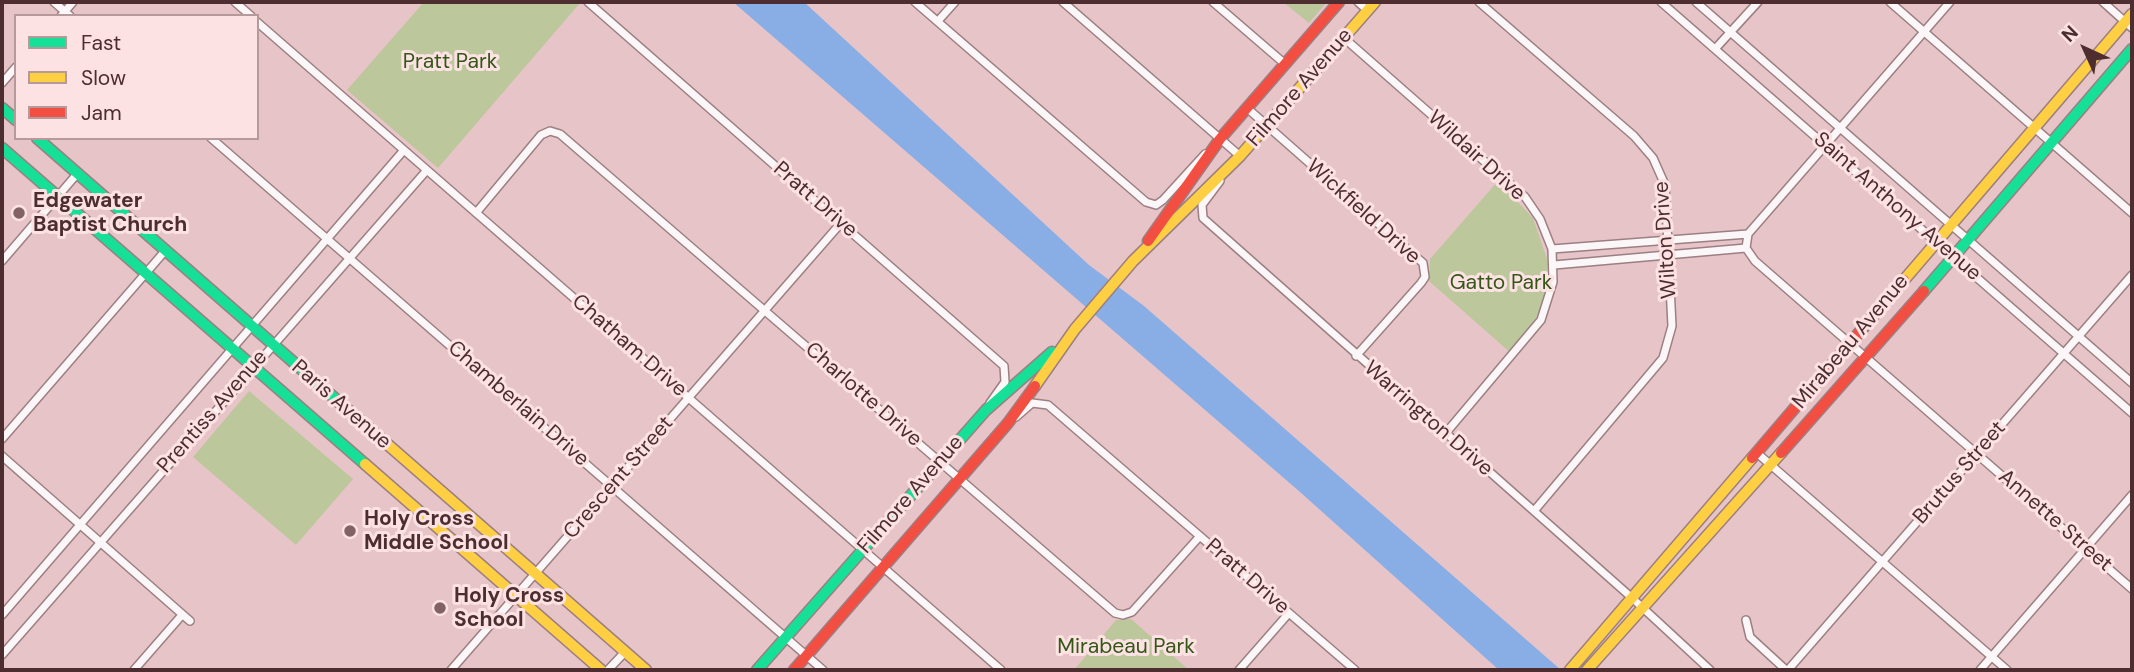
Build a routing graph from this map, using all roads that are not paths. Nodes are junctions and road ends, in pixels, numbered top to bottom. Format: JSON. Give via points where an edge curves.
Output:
{"nodes":[{"id":1,"x":54,"y":2,"type":"edge"},
{"id":2,"x":73,"y":2,"type":"edge"},
{"id":3,"x":235,"y":2,"type":"edge"},
{"id":4,"x":588,"y":2,"type":"edge"},
{"id":5,"x":915,"y":2,"type":"edge"},
{"id":6,"x":955,"y":2,"type":"edge"},
{"id":7,"x":1063,"y":2,"type":"edge"},
{"id":8,"x":1213,"y":2,"type":"edge"},
{"id":9,"x":1339,"y":2,"type":"edge"},
{"id":10,"x":1358,"y":2,"type":"edge"},
{"id":11,"x":1376,"y":2,"type":"edge"},
{"id":12,"x":1479,"y":2,"type":"edge"},
{"id":13,"x":1661,"y":2,"type":"edge"},
{"id":14,"x":1696,"y":2,"type":"edge"},
{"id":15,"x":1758,"y":2,"type":"edge"},
{"id":16,"x":1890,"y":2,"type":"edge"},
{"id":17,"x":1950,"y":2,"type":"edge"},
{"id":18,"x":2103,"y":2,"type":"edge"},
{"id":19,"x":1368,"y":11,"type":"junction"},
{"id":20,"x":65,"y":14,"type":"edge"},
{"id":21,"x":249,"y":14,"type":"edge"},
{"id":22,"x":938,"y":21,"type":"junction"},
{"id":23,"x":2130,"y":21,"type":"edge"},
{"id":24,"x":259,"y":24,"type":"edge"},
{"id":25,"x":1924,"y":31,"type":"junction"},
{"id":26,"x":1732,"y":33,"type":"junction"},
{"id":27,"x":1344,"y":38,"type":"junction"},
{"id":28,"x":1716,"y":48,"type":"junction"},
{"id":29,"x":2132,"y":49,"type":"edge"},
{"id":30,"x":1285,"y":64,"type":"junction"},
{"id":31,"x":14,"y":69,"type":"edge"},
{"id":32,"x":2,"y":83,"type":"edge"},
{"id":33,"x":1247,"y":108,"type":"junction"},
{"id":34,"x":1267,"y":127,"type":"junction"},
{"id":35,"x":1840,"y":128,"type":"junction"},
{"id":36,"x":2035,"y":128,"type":"junction"},
{"id":37,"x":1220,"y":139,"type":"junction"},
{"id":38,"x":39,"y":140,"type":"edge"},
{"id":39,"x":213,"y":140,"type":"edge"},
{"id":40,"x":2050,"y":142,"type":"junction"},
{"id":41,"x":1825,"y":145,"type":"junction"},
{"id":42,"x":2,"y":148,"type":"edge"},
{"id":43,"x":404,"y":150,"type":"junction"},
{"id":44,"x":1240,"y":156,"type":"junction"},
{"id":45,"x":427,"y":170,"type":"junction"},
{"id":46,"x":77,"y":174,"type":"junction"},
{"id":47,"x":57,"y":197,"type":"junction"},
{"id":48,"x":476,"y":213,"type":"junction"},
{"id":49,"x":2132,"y":214,"type":"edge"},
{"id":50,"x":842,"y":223,"type":"junction"},
{"id":51,"x":1949,"y":223,"type":"junction"},
{"id":52,"x":1748,"y":234,"type":"junction"},
{"id":53,"x":327,"y":238,"type":"junction"},
{"id":54,"x":1969,"y":240,"type":"junction"},
{"id":55,"x":1667,"y":241,"type":"junction"},
{"id":56,"x":1934,"y":241,"type":"junction"},
{"id":57,"x":1746,"y":248,"type":"junction"},
{"id":58,"x":1552,"y":249,"type":"junction"},
{"id":59,"x":165,"y":251,"type":"junction"},
{"id":60,"x":1668,"y":257,"type":"junction"},
{"id":61,"x":1954,"y":258,"type":"junction"},
{"id":62,"x":351,"y":259,"type":"junction"},
{"id":63,"x":2,"y":261,"type":"edge"},
{"id":64,"x":1133,"y":261,"type":"junction"},
{"id":65,"x":1554,"y":265,"type":"junction"},
{"id":66,"x":145,"y":274,"type":"junction"},
{"id":67,"x":2132,"y":275,"type":"edge"},
{"id":68,"x":765,"y":310,"type":"junction"},
{"id":69,"x":252,"y":327,"type":"junction"},
{"id":70,"x":1075,"y":329,"type":"junction"},
{"id":71,"x":2079,"y":337,"type":"junction"},
{"id":72,"x":1851,"y":343,"type":"junction"},
{"id":73,"x":272,"y":344,"type":"junction"},
{"id":74,"x":232,"y":351,"type":"junction"},
{"id":75,"x":2064,"y":354,"type":"junction"},
{"id":76,"x":1865,"y":355,"type":"junction"},
{"id":77,"x":1356,"y":356,"type":"junction"},
{"id":78,"x":251,"y":368,"type":"junction"},
{"id":79,"x":2132,"y":383,"type":"edge"},
{"id":80,"x":689,"y":398,"type":"junction"},
{"id":81,"x":986,"y":410,"type":"junction"},
{"id":82,"x":2132,"y":413,"type":"edge"},
{"id":83,"x":1008,"y":423,"type":"junction"},
{"id":84,"x":1445,"y":434,"type":"junction"},
{"id":85,"x":2,"y":439,"type":"edge"},
{"id":86,"x":1756,"y":453,"type":"junction"},
{"id":87,"x":1977,"y":453,"type":"junction"},
{"id":88,"x":2,"y":456,"type":"edge"},
{"id":89,"x":940,"y":461,"type":"junction"},
{"id":90,"x":1770,"y":465,"type":"junction"},
{"id":91,"x":960,"y":479,"type":"junction"},
{"id":92,"x":612,"y":485,"type":"junction"},
{"id":93,"x":2132,"y":495,"type":"edge"},
{"id":94,"x":1534,"y":510,"type":"junction"},
{"id":95,"x":80,"y":525,"type":"junction"},
{"id":96,"x":1200,"y":536,"type":"junction"},
{"id":97,"x":100,"y":542,"type":"junction"},
{"id":98,"x":2086,"y":549,"type":"junction"},
{"id":99,"x":863,"y":550,"type":"junction"},
{"id":100,"x":1883,"y":562,"type":"junction"},
{"id":101,"x":883,"y":567,"type":"junction"},
{"id":102,"x":535,"y":574,"type":"junction"},
{"id":103,"x":2132,"y":589,"type":"edge"},
{"id":104,"x":516,"y":596,"type":"junction"},
{"id":105,"x":1631,"y":597,"type":"junction"},
{"id":106,"x":1644,"y":608,"type":"junction"},
{"id":107,"x":1289,"y":613,"type":"junction"},
{"id":108,"x":2,"y":615,"type":"edge"},
{"id":109,"x":182,"y":615,"type":"junction"},
{"id":110,"x":1746,"y":620,"type":"dead end"},
{"id":111,"x":190,"y":621,"type":"dead end"},
{"id":112,"x":786,"y":637,"type":"junction"},
{"id":113,"x":625,"y":652,"type":"junction"},
{"id":114,"x":2,"y":655,"type":"edge"},
{"id":115,"x":807,"y":656,"type":"junction"},
{"id":116,"x":1992,"y":657,"type":"junction"},
{"id":117,"x":1588,"y":669,"type":"edge"},
{"id":118,"x":134,"y":670,"type":"edge"},
{"id":119,"x":451,"y":670,"type":"edge"},
{"id":120,"x":601,"y":670,"type":"edge"},
{"id":121,"x":608,"y":670,"type":"edge"},
{"id":122,"x":646,"y":670,"type":"edge"},
{"id":123,"x":757,"y":670,"type":"edge"},
{"id":124,"x":794,"y":670,"type":"edge"},
{"id":125,"x":823,"y":670,"type":"edge"},
{"id":126,"x":1001,"y":670,"type":"edge"},
{"id":127,"x":1239,"y":670,"type":"edge"},
{"id":128,"x":1356,"y":670,"type":"edge"},
{"id":129,"x":1570,"y":670,"type":"edge"},
{"id":130,"x":1710,"y":670,"type":"edge"},
{"id":131,"x":1787,"y":670,"type":"edge"},
{"id":132,"x":1980,"y":670,"type":"edge"},
{"id":133,"x":2007,"y":670,"type":"edge"}],
"edges":[{"from":1,"to":20,"type":"street"},
{"from":2,"to":20,"type":"street"},
{"from":3,"to":21,"type":"street"},
{"from":4,"to":50,"type":"street","name":"Pratt Drive"},
{"from":5,"to":22,"type":"street"},
{"from":6,"to":22,"type":"street"},
{"from":7,"to":37,"type":"street"},
{"from":8,"to":30,"type":"street"},
{"from":9,"to":30,"type":"street","name":"Filmore Avenue"},
{"from":10,"to":19,"type":"street"},
{"from":11,"to":19,"type":"street","name":"Filmore Avenue"},
{"from":12,"to":55,"type":"street","name":"Wilton Drive","via":[[1653,158],[1665,185]]},
{"from":13,"to":28,"type":"street","name":"Saint Anthony Avenue"},
{"from":14,"to":26,"type":"street","name":"Saint Anthony Avenue"},
{"from":15,"to":26,"type":"street"},
{"from":16,"to":25,"type":"street"},
{"from":17,"to":25,"type":"street"},
{"from":18,"to":23,"type":"street"},
{"from":19,"to":27,"type":"street","name":"Filmore Avenue"},
{"from":22,"to":37,"type":"street","via":[[1152,205],[1163,200]]},
{"from":23,"to":36,"type":"street","name":"Mirabeau Avenue"},
{"from":24,"to":43,"type":"street","name":"Chatham Drive"},
{"from":25,"to":35,"type":"street"},
{"from":25,"to":36,"type":"street"},
{"from":26,"to":28,"type":"street"},
{"from":26,"to":35,"type":"street","name":"Saint Anthony Avenue"},
{"from":27,"to":34,"type":"street","name":"Filmore Avenue"},
{"from":27,"to":58,"type":"street","name":"Wildair Drive","via":[[1525,198]]},
{"from":28,"to":41,"type":"street","name":"Saint Anthony Avenue"},
{"from":29,"to":40,"type":"street","name":"Mirabeau Avenue"},
{"from":30,"to":33,"type":"street","name":"Filmore Avenue"},
{"from":31,"to":32,"type":"street"},
{"from":33,"to":34,"type":"street","name":"Wickfield Drive"},
{"from":33,"to":37,"type":"street","name":"Filmore Avenue"},
{"from":34,"to":44,"type":"street","name":"Filmore Avenue"},
{"from":34,"to":77,"type":"street","name":"Wickfield Drive","via":[[1423,263],[1421,283]]},
{"from":35,"to":41,"type":"street"},
{"from":35,"to":51,"type":"street","name":"Saint Anthony Avenue"},
{"from":36,"to":40,"type":"street"},
{"from":36,"to":51,"type":"street","name":"Mirabeau Avenue"},
{"from":37,"to":44,"type":"street"},
{"from":37,"to":64,"type":"street","name":"Filmore Avenue"},
{"from":38,"to":46,"type":"street","name":"Paris Avenue"},
{"from":39,"to":53,"type":"street","name":"Chamberlain Drive"},
{"from":40,"to":49,"type":"street"},
{"from":40,"to":54,"type":"street","name":"Mirabeau Avenue"},
{"from":41,"to":52,"type":"street"},
{"from":41,"to":56,"type":"street","name":"Saint Anthony Avenue"},
{"from":42,"to":47,"type":"street","name":"Paris Avenue"},
{"from":43,"to":45,"type":"street","name":"Chatham Drive"},
{"from":43,"to":53,"type":"street","name":"Prentiss Avenue"},
{"from":44,"to":64,"type":"street","name":"Filmore Avenue"},
{"from":44,"to":77,"type":"street","name":"Warrington Drive","via":[[1202,205],[1203,218]]},
{"from":45,"to":48,"type":"street","name":"Chatham Drive"},
{"from":45,"to":62,"type":"street","name":"Prentiss Avenue"},
{"from":46,"to":47,"type":"street"},
{"from":46,"to":59,"type":"street","name":"Paris Avenue"},
{"from":47,"to":63,"type":"street"},
{"from":47,"to":66,"type":"street","name":"Paris Avenue"},
{"from":48,"to":68,"type":"street","name":"Charlotte Drive","via":[[533,143],[550,131],[569,139]]},
{"from":48,"to":80,"type":"street","name":"Chatham Drive"},
{"from":50,"to":68,"type":"street","name":"Crescent Street"},
{"from":50,"to":81,"type":"street","name":"Pratt Drive","via":[[1004,366],[1005,382]]},
{"from":51,"to":54,"type":"street","name":"Saint Anthony Avenue"},
{"from":51,"to":56,"type":"street","name":"Mirabeau Avenue"},
{"from":52,"to":55,"type":"street"},
{"from":52,"to":57,"type":"street"},
{"from":53,"to":62,"type":"street","name":"Chamberlain Drive"},
{"from":53,"to":69,"type":"street","name":"Prentiss Avenue"},
{"from":54,"to":61,"type":"street","name":"Mirabeau Avenue"},
{"from":54,"to":71,"type":"street","name":"Saint Anthony Avenue"},
{"from":55,"to":58,"type":"street"},
{"from":55,"to":60,"type":"street","name":"Wilton Drive"},
{"from":56,"to":61,"type":"street","name":"Saint Anthony Avenue"},
{"from":56,"to":72,"type":"street","name":"Mirabeau Avenue"},
{"from":57,"to":60,"type":"street"},
{"from":57,"to":72,"type":"street","name":"Annette Street","via":[[1755,261]]},
{"from":58,"to":65,"type":"street","name":"Wildair Drive"},
{"from":59,"to":66,"type":"street"},
{"from":59,"to":69,"type":"street","name":"Paris Avenue"},
{"from":60,"to":65,"type":"street"},
{"from":60,"to":94,"type":"street","name":"Wilton Drive","via":[[1672,326],[1663,358]]},
{"from":61,"to":75,"type":"street","name":"Saint Anthony Avenue"},
{"from":61,"to":76,"type":"street","name":"Mirabeau Avenue"},
{"from":62,"to":73,"type":"street","name":"Prentiss Avenue"},
{"from":62,"to":92,"type":"street","name":"Chamberlain Drive"},
{"from":64,"to":70,"type":"street","name":"Filmore Avenue"},
{"from":65,"to":84,"type":"street","name":"Wildair Drive","via":[[1541,320]]},
{"from":66,"to":74,"type":"street","name":"Paris Avenue"},
{"from":66,"to":85,"type":"street"},
{"from":67,"to":71,"type":"street","name":"Brutus Street"},
{"from":68,"to":80,"type":"street","name":"Crescent Street"},
{"from":68,"to":89,"type":"street","name":"Charlotte Drive"},
{"from":69,"to":73,"type":"street","name":"Paris Avenue"},
{"from":69,"to":74,"type":"street","name":"Prentiss Avenue"},
{"from":70,"to":81,"type":"street","name":"Filmore Avenue"},
{"from":70,"to":83,"type":"street","name":"Filmore Avenue"},
{"from":71,"to":75,"type":"street","name":"Brutus Street"},
{"from":71,"to":79,"type":"street","name":"Saint Anthony Avenue"},
{"from":72,"to":76,"type":"street","name":"Annette Street"},
{"from":72,"to":86,"type":"street","name":"Mirabeau Avenue"},
{"from":73,"to":78,"type":"street","name":"Prentiss Avenue"},
{"from":73,"to":102,"type":"street","name":"Paris Avenue"},
{"from":74,"to":78,"type":"street","name":"Paris Avenue"},
{"from":74,"to":95,"type":"street","name":"Prentiss Avenue"},
{"from":75,"to":82,"type":"street","name":"Saint Anthony Avenue"},
{"from":75,"to":87,"type":"street","name":"Brutus Street"},
{"from":76,"to":87,"type":"street","name":"Annette Street"},
{"from":76,"to":90,"type":"street","name":"Mirabeau Avenue"},
{"from":77,"to":84,"type":"street","name":"Warrington Drive"},
{"from":78,"to":97,"type":"street","name":"Prentiss Avenue"},
{"from":78,"to":104,"type":"street","name":"Paris Avenue"},
{"from":80,"to":92,"type":"street","name":"Crescent Street"},
{"from":80,"to":99,"type":"street","name":"Chatham Drive"},
{"from":81,"to":89,"type":"street","name":"Filmore Avenue"},
{"from":83,"to":91,"type":"street","name":"Filmore Avenue"},
{"from":83,"to":96,"type":"street","name":"Pratt Drive","via":[[1032,403],[1048,405]]},
{"from":84,"to":94,"type":"street","name":"Warrington Drive"},
{"from":86,"to":90,"type":"street"},
{"from":86,"to":105,"type":"street","name":"Mirabeau Avenue"},
{"from":87,"to":98,"type":"street","name":"Annette Street"},
{"from":87,"to":100,"type":"street","name":"Brutus Street"},
{"from":88,"to":95,"type":"street"},
{"from":89,"to":91,"type":"street","name":"Charlotte Drive"},
{"from":89,"to":99,"type":"street","name":"Filmore Avenue"},
{"from":90,"to":100,"type":"street"},
{"from":90,"to":106,"type":"street","name":"Mirabeau Avenue"},
{"from":91,"to":96,"type":"street","name":"Charlotte Drive","via":[[1106,606],[1123,615],[1142,603]]},
{"from":91,"to":101,"type":"street","name":"Filmore Avenue"},
{"from":92,"to":102,"type":"street","name":"Crescent Street"},
{"from":92,"to":112,"type":"street","name":"Chamberlain Drive"},
{"from":93,"to":98,"type":"street"},
{"from":94,"to":105,"type":"street","name":"Warrington Drive"},
{"from":95,"to":97,"type":"street"},
{"from":95,"to":108,"type":"street","name":"Prentiss Avenue"},
{"from":96,"to":107,"type":"street","name":"Pratt Drive"},
{"from":97,"to":109,"type":"street"},
{"from":97,"to":114,"type":"street","name":"Prentiss Avenue"},
{"from":98,"to":103,"type":"street","name":"Annette Street"},
{"from":98,"to":116,"type":"street"},
{"from":99,"to":101,"type":"street","name":"Chatham Drive"},
{"from":99,"to":112,"type":"street","name":"Filmore Avenue"},
{"from":100,"to":116,"type":"street"},
{"from":100,"to":131,"type":"street","name":"Brutus Street"},
{"from":101,"to":115,"type":"street","name":"Filmore Avenue"},
{"from":101,"to":126,"type":"street","name":"Chatham Drive"},
{"from":102,"to":104,"type":"street","name":"Crescent Street"},
{"from":102,"to":113,"type":"street","name":"Paris Avenue"},
{"from":104,"to":119,"type":"street","name":"Crescent Street"},
{"from":104,"to":120,"type":"street","name":"Paris Avenue"},
{"from":105,"to":106,"type":"street","name":"Warrington Drive"},
{"from":105,"to":129,"type":"street","name":"Mirabeau Avenue"},
{"from":106,"to":117,"type":"street","name":"Mirabeau Avenue"},
{"from":106,"to":130,"type":"street","name":"Warrington Drive"},
{"from":107,"to":127,"type":"street"},
{"from":107,"to":128,"type":"street","name":"Pratt Drive"},
{"from":109,"to":111,"type":"street"},
{"from":109,"to":118,"type":"street"},
{"from":110,"to":131,"type":"street","via":[[1750,637]]},
{"from":112,"to":115,"type":"street","name":"Chamberlain Drive"},
{"from":112,"to":123,"type":"street","name":"Filmore Avenue"},
{"from":113,"to":121,"type":"street"},
{"from":113,"to":122,"type":"street","name":"Paris Avenue"},
{"from":115,"to":124,"type":"street","name":"Filmore Avenue"},
{"from":115,"to":125,"type":"street","name":"Chamberlain Drive"},
{"from":116,"to":132,"type":"street"},
{"from":116,"to":133,"type":"street"}]}
